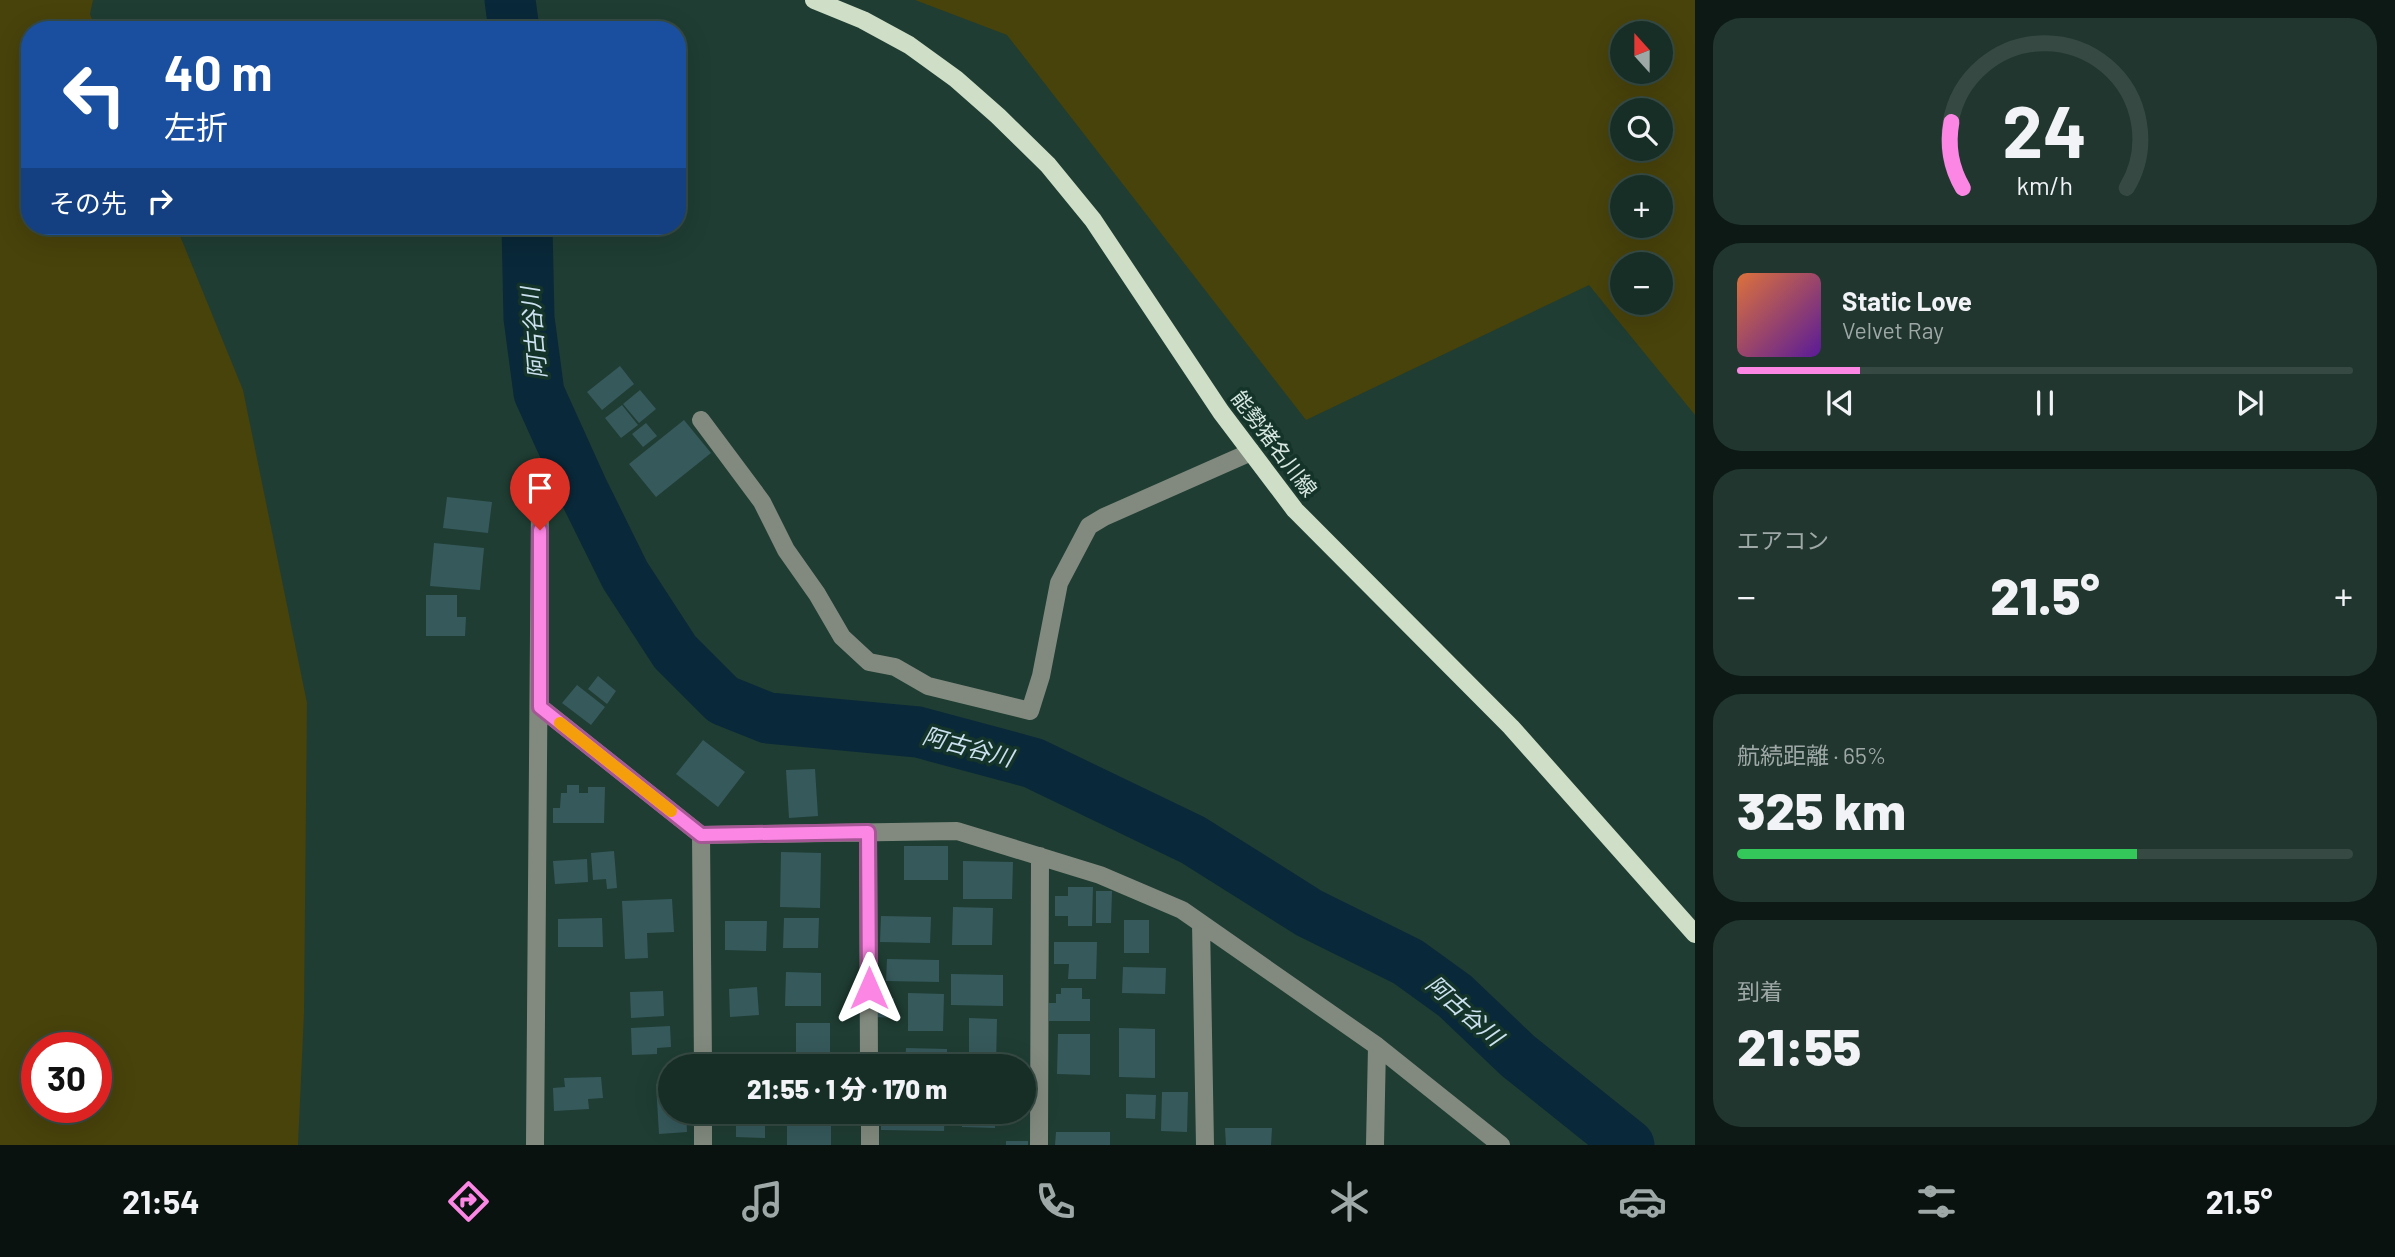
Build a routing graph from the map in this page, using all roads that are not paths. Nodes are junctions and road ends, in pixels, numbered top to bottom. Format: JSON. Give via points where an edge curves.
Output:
{"nodes":[{"id":1,"x":814,"y":0,"type":"edge"},
{"id":2,"x":701,"y":420,"type":"dead end"},
{"id":3,"x":1251,"y":452,"type":"junction"},
{"id":4,"x":540,"y":505,"type":"dead end"},
{"id":5,"x":540,"y":707,"type":"junction"},
{"id":6,"x":868,"y":832,"type":"junction"},
{"id":7,"x":701,"y":835,"type":"junction"},
{"id":8,"x":1040,"y":856,"type":"junction"},
{"id":9,"x":1201,"y":923,"type":"junction"},
{"id":10,"x":1695,"y":933,"type":"edge"},
{"id":11,"x":1377,"y":1046,"type":"junction"},
{"id":12,"x":703,"y":1054,"type":"edge"},
{"id":13,"x":869,"y":1054,"type":"edge"},
{"id":14,"x":703,"y":1124,"type":"edge"},
{"id":15,"x":870,"y":1124,"type":"edge"},
{"id":16,"x":535,"y":1145,"type":"edge"},
{"id":17,"x":703,"y":1145,"type":"edge"},
{"id":18,"x":870,"y":1145,"type":"edge"},
{"id":19,"x":1039,"y":1145,"type":"edge"},
{"id":20,"x":1205,"y":1145,"type":"edge"},
{"id":21,"x":1375,"y":1145,"type":"edge"},
{"id":22,"x":1501,"y":1145,"type":"edge"}],
"edges":[{"from":1,"to":3,"type":"main road","name":"能勢猪名川線","via":[[909,45],[966,89],[1048,165],[1093,219]]},
{"from":2,"to":3,"type":"street","via":[[762,502],[786,550],[842,637],[869,662],[895,667],[928,686],[1030,711],[1059,583],[1089,526]]},
{"from":3,"to":10,"type":"main road","name":"能勢猪名川線","via":[[1295,510],[1511,727]]},
{"from":4,"to":5,"type":"street"},
{"from":5,"to":7,"type":"street"},
{"from":5,"to":16,"type":"street"},
{"from":6,"to":7,"type":"street"},
{"from":6,"to":8,"type":"street","via":[[957,831]]},
{"from":6,"to":13,"type":"street"},
{"from":7,"to":12,"type":"street"},
{"from":8,"to":9,"type":"street","via":[[1100,875],[1182,910]]},
{"from":8,"to":19,"type":"street"},
{"from":9,"to":11,"type":"street"},
{"from":9,"to":20,"type":"street"},
{"from":11,"to":21,"type":"street"},
{"from":11,"to":22,"type":"street"},
{"from":14,"to":17,"type":"street"},
{"from":15,"to":18,"type":"street"}]}
